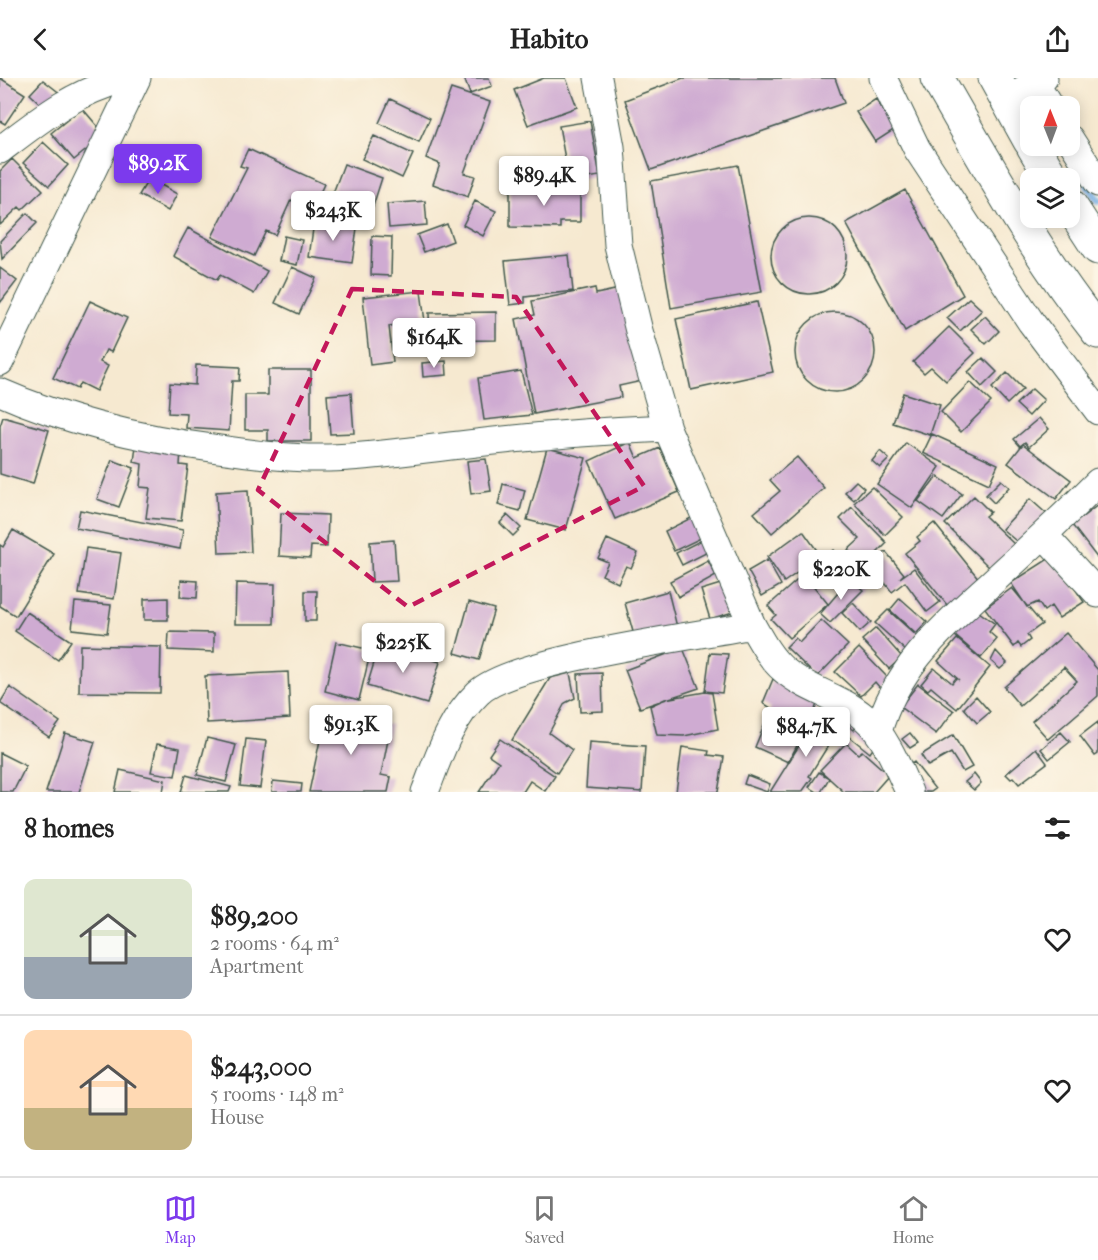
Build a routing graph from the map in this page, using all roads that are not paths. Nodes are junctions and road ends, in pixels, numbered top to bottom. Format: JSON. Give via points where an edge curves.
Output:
{"nodes":[{"id":1,"x":128,"y":78,"type":"edge"},
{"id":2,"x":137,"y":78,"type":"edge"},
{"id":3,"x":598,"y":78,"type":"edge"},
{"id":4,"x":883,"y":78,"type":"edge"},
{"id":5,"x":937,"y":78,"type":"edge"},
{"id":6,"x":1023,"y":83,"type":"edge"},
{"id":7,"x":1038,"y":96,"type":"edge"},
{"id":8,"x":0,"y":150,"type":"edge"},
{"id":9,"x":1080,"y":155,"type":"edge"},
{"id":10,"x":1098,"y":183,"type":"edge"},
{"id":11,"x":1080,"y":220,"type":"edge"},
{"id":12,"x":1098,"y":248,"type":"edge"},
{"id":13,"x":1098,"y":332,"type":"edge"},
{"id":14,"x":0,"y":362,"type":"edge"},
{"id":15,"x":0,"y":392,"type":"edge"},
{"id":16,"x":1098,"y":411,"type":"edge"},
{"id":17,"x":667,"y":428,"type":"junction"},
{"id":18,"x":1098,"y":482,"type":"edge"},
{"id":19,"x":1044,"y":534,"type":"junction"},
{"id":20,"x":1098,"y":594,"type":"edge"},
{"id":21,"x":752,"y":625,"type":"junction"},
{"id":22,"x":878,"y":732,"type":"junction"},
{"id":23,"x":425,"y":792,"type":"edge"},
{"id":24,"x":909,"y":792,"type":"edge"}],
"edges":[{"from":1,"to":8,"type":"street","via":[[74,96]]},
{"from":2,"to":14,"type":"street"},
{"from":3,"to":17,"type":"street","via":[[611,147],[618,245]]},
{"from":4,"to":16,"type":"street","via":[[917,149],[1031,322]]},
{"from":5,"to":13,"type":"main road","via":[[1009,201]]},
{"from":6,"to":7,"type":"street"},
{"from":9,"to":10,"type":"street"},
{"from":11,"to":12,"type":"main road"},
{"from":15,"to":17,"type":"street","via":[[61,417],[98,427],[162,441],[283,457],[364,457],[514,439]]},
{"from":17,"to":21,"type":"street"},
{"from":18,"to":19,"type":"street"},
{"from":19,"to":20,"type":"street"},
{"from":19,"to":22,"type":"street","via":[[953,618],[913,661],[886,704]]},
{"from":21,"to":22,"type":"street","via":[[784,670],[854,709]]},
{"from":21,"to":23,"type":"street","via":[[524,670],[480,691],[455,719]]},
{"from":22,"to":24,"type":"street"}]}
